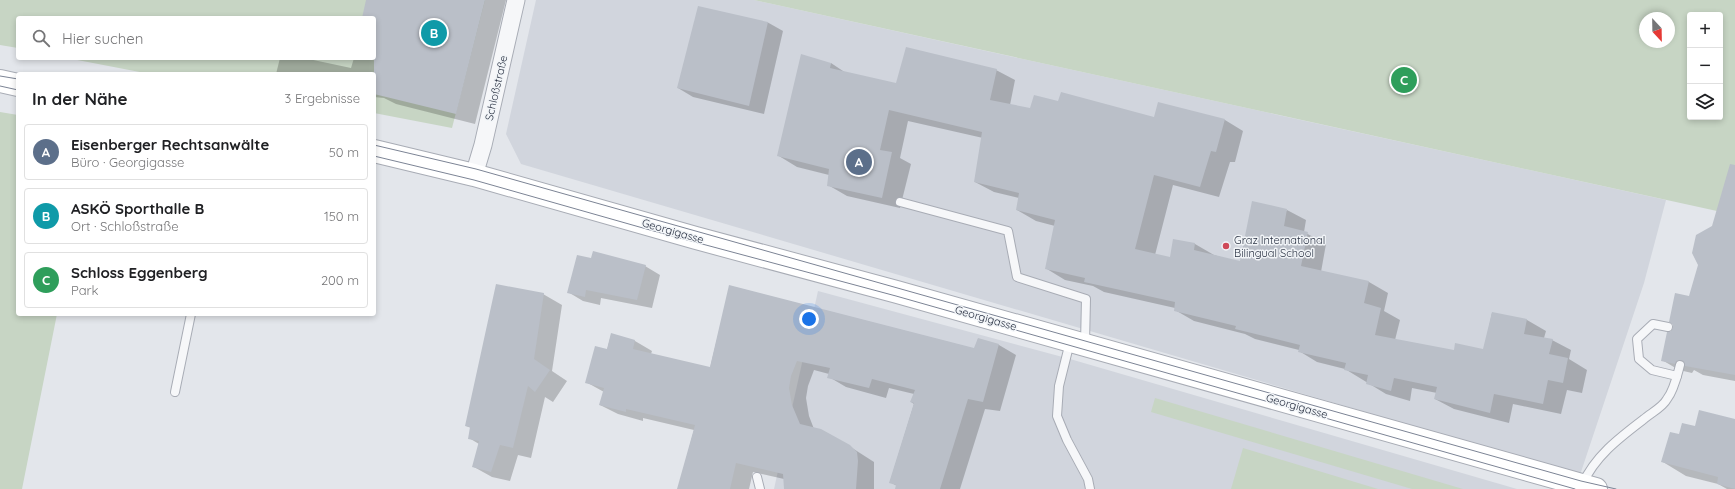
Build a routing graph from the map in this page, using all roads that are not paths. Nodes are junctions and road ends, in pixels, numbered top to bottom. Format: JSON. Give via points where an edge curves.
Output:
{"nodes":[{"id":1,"x":516,"y":0,"type":"edge"},
{"id":2,"x":0,"y":81,"type":"edge"},
{"id":3,"x":16,"y":85,"type":"edge"},
{"id":4,"x":376,"y":151,"type":"edge"},
{"id":5,"x":474,"y":175,"type":"junction"},
{"id":6,"x":900,"y":202,"type":"dead end"},
{"id":7,"x":191,"y":316,"type":"edge"},
{"id":8,"x":1668,"y":327,"type":"dead end"},
{"id":9,"x":1078,"y":344,"type":"junction"},
{"id":10,"x":1680,"y":365,"type":"dead end"},
{"id":11,"x":1677,"y":376,"type":"junction"},
{"id":12,"x":175,"y":392,"type":"dead end"},
{"id":13,"x":757,"y":477,"type":"dead end"},
{"id":14,"x":1589,"y":487,"type":"edge"},
{"id":15,"x":760,"y":489,"type":"edge"},
{"id":16,"x":1090,"y":489,"type":"edge"}],
"edges":[{"from":1,"to":5,"type":"street","name":"Schloßstraße"},
{"from":2,"to":3,"type":"main road"},
{"from":4,"to":5,"type":"main road","name":"Georgigasse"},
{"from":5,"to":9,"type":"main road","name":"Georgigasse"},
{"from":6,"to":9,"type":"lane","via":[[1008,231],[1017,277],[1086,299]]},
{"from":7,"to":12,"type":"lane"},
{"from":8,"to":11,"type":"lane","via":[[1653,324],[1637,339],[1638,359],[1652,370]]},
{"from":9,"to":14,"type":"main road","name":"Georgigasse"},
{"from":9,"to":16,"type":"lane","via":[[1059,386],[1057,416],[1088,479]]},
{"from":10,"to":11,"type":"lane"},
{"from":11,"to":14,"type":"lane","via":[[1667,400],[1627,431],[1592,466]]},
{"from":13,"to":15,"type":"lane"}]}
